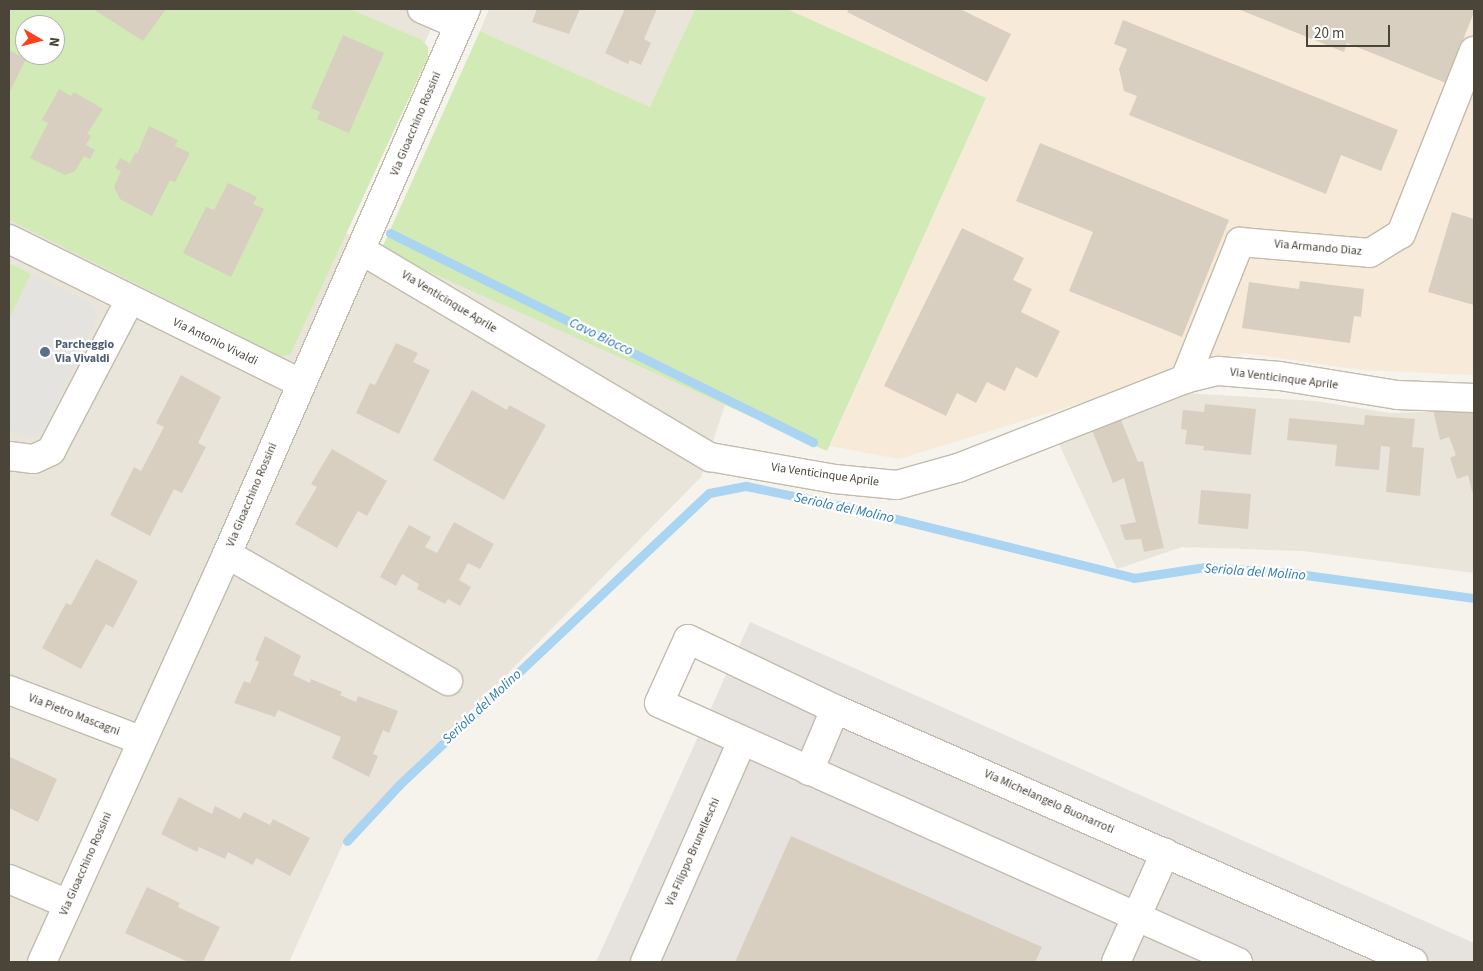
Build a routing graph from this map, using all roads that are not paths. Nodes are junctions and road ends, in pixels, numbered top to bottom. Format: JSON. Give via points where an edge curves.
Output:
{"nodes":[{"id":1,"x":422,"y":9,"type":"edge"},
{"id":2,"x":462,"y":17,"type":"edge"},
{"id":3,"x":1474,"y":51,"type":"edge"},
{"id":4,"x":9,"y":239,"type":"edge"},
{"id":5,"x":361,"y":250,"type":"junction"},
{"id":6,"x":130,"y":300,"type":"junction"},
{"id":7,"x":1185,"y":379,"type":"junction"},
{"id":8,"x":300,"y":383,"type":"junction"},
{"id":9,"x":1474,"y":398,"type":"edge"},
{"id":10,"x":9,"y":456,"type":"edge"},
{"id":11,"x":227,"y":554,"type":"junction"},
{"id":12,"x":448,"y":681,"type":"dead end"},
{"id":13,"x":9,"y":690,"type":"edge"},
{"id":14,"x":835,"y":709,"type":"junction"},
{"id":15,"x":140,"y":740,"type":"junction"},
{"id":16,"x":742,"y":741,"type":"junction"},
{"id":17,"x":809,"y":771,"type":"junction"},
{"id":18,"x":1165,"y":853,"type":"junction"},
{"id":19,"x":9,"y":878,"type":"edge"},
{"id":20,"x":68,"y":904,"type":"junction"},
{"id":21,"x":1136,"y":917,"type":"junction"},
{"id":22,"x":42,"y":962,"type":"edge"},
{"id":23,"x":645,"y":962,"type":"edge"},
{"id":24,"x":1116,"y":962,"type":"edge"},
{"id":25,"x":1238,"y":962,"type":"edge"},
{"id":26,"x":1413,"y":962,"type":"edge"}],
"edges":[{"from":1,"to":2,"type":"street","name":"Via Gioacchino Rossini"},
{"from":2,"to":5,"type":"street","name":"Via Gioacchino Rossini"},
{"from":3,"to":7,"type":"street","name":"Via Armando Diaz","via":[[1401,234],[1370,253],[1240,242]]},
{"from":4,"to":6,"type":"street","name":"Via Antonio Vivaldi"},
{"from":5,"to":7,"type":"street","name":"Via Venticinque Aprile","via":[[710,457],[835,479],[897,485],[932,475]]},
{"from":5,"to":8,"type":"street","name":"Via Gioacchino Rossini"},
{"from":6,"to":8,"type":"street","name":"Via Antonio Vivaldi"},
{"from":6,"to":10,"type":"street","via":[[51,451],[34,459]]},
{"from":7,"to":9,"type":"street","name":"Via Venticinque Aprile","via":[[1218,371],[1280,376],[1397,395]]},
{"from":8,"to":11,"type":"street","name":"Via Gioacchino Rossini"},
{"from":11,"to":12,"type":"street"},
{"from":11,"to":15,"type":"street","name":"Via Gioacchino Rossini"},
{"from":13,"to":15,"type":"street","name":"Via Pietro Mascagni"},
{"from":14,"to":16,"type":"street","name":"Via Michelangelo Buonarroti","via":[[688,640],[659,703]]},
{"from":14,"to":17,"type":"street"},
{"from":14,"to":18,"type":"street","name":"Via Michelangelo Buonarroti"},
{"from":15,"to":20,"type":"street","name":"Via Gioacchino Rossini"},
{"from":16,"to":17,"type":"street"},
{"from":16,"to":23,"type":"street","name":"Via Filippo Brunelleschi"},
{"from":17,"to":21,"type":"street"},
{"from":18,"to":21,"type":"street"},
{"from":18,"to":26,"type":"street","name":"Via Michelangelo Buonarroti"},
{"from":19,"to":20,"type":"street"},
{"from":20,"to":22,"type":"street","name":"Via Gioacchino Rossini"},
{"from":21,"to":24,"type":"street"},
{"from":21,"to":25,"type":"street"}]}
